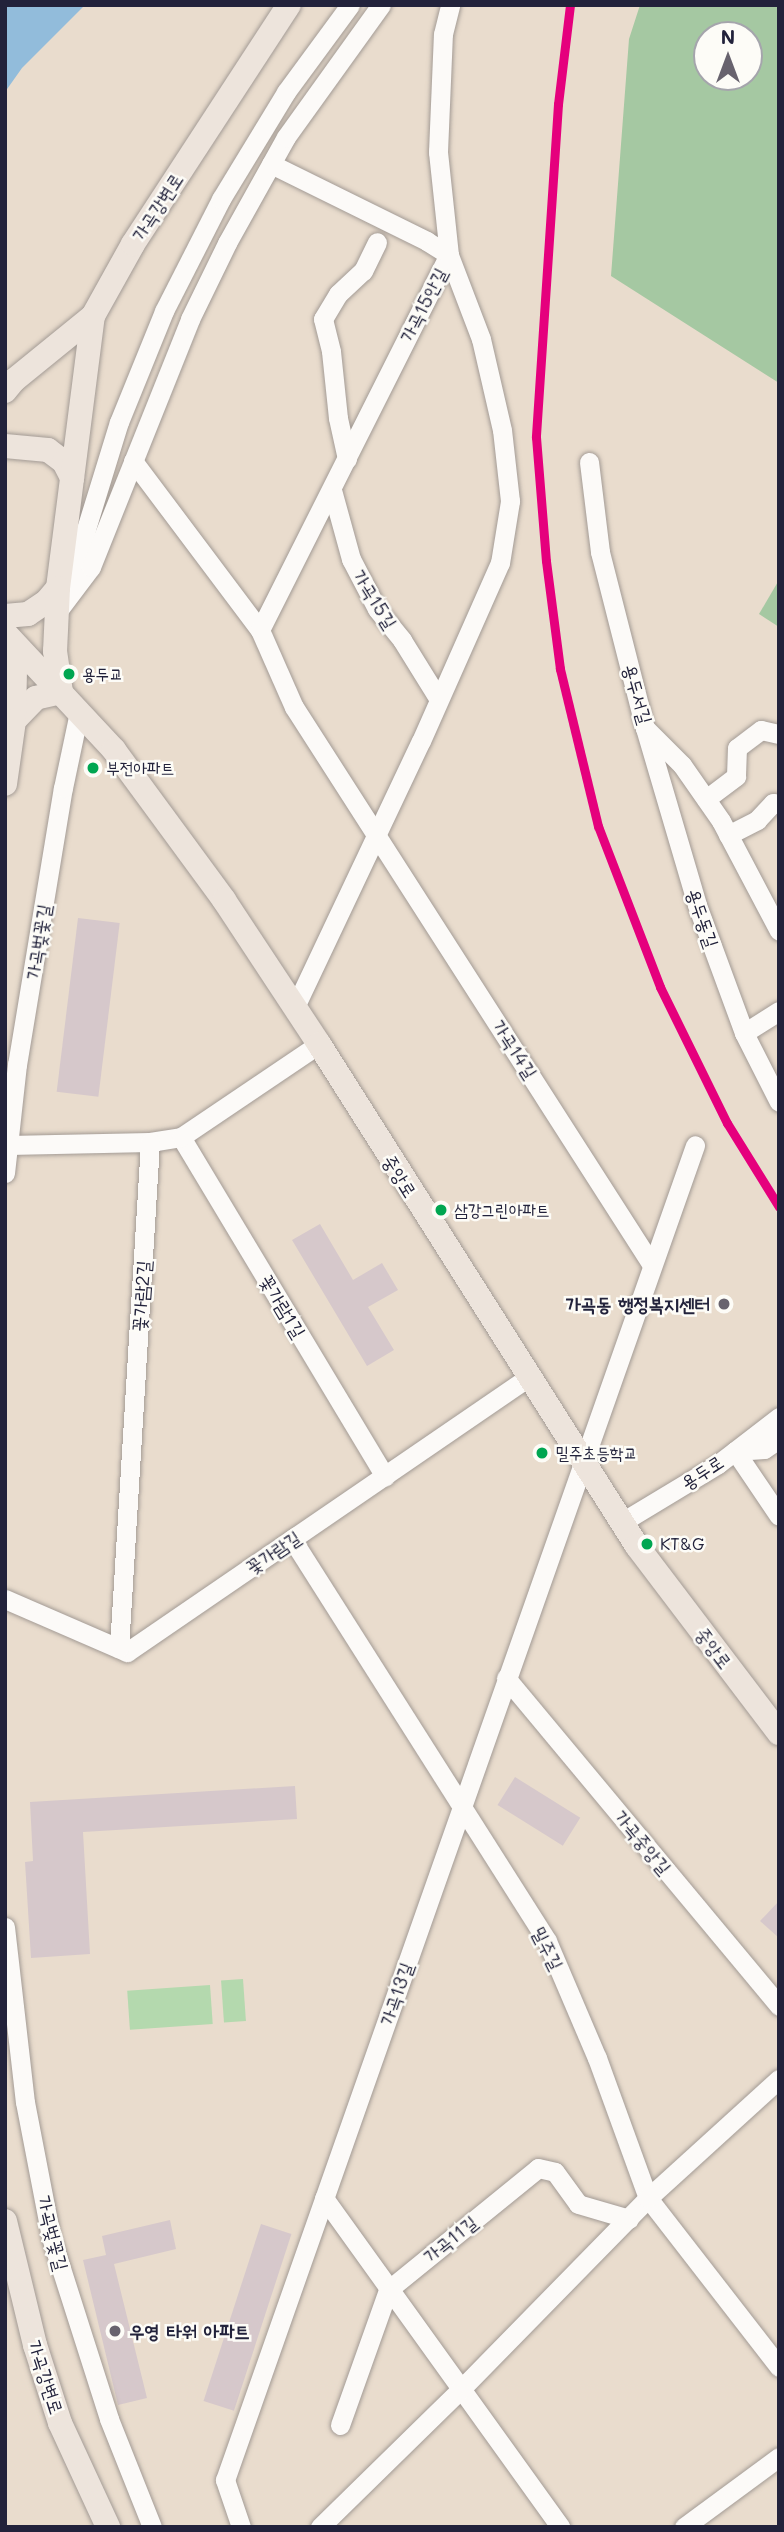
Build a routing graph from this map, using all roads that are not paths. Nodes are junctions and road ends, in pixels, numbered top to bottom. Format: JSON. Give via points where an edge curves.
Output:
{"nodes":[{"id":1,"x":289,"y":5,"type":"edge"},
{"id":2,"x":350,"y":5,"type":"edge"},
{"id":3,"x":381,"y":5,"type":"edge"},
{"id":4,"x":450,"y":5,"type":"edge"},
{"id":5,"x":271,"y":164,"type":"junction"},
{"id":6,"x":377,"y":242,"type":"dead end"},
{"id":7,"x":449,"y":255,"type":"junction"},
{"id":8,"x":93,"y":316,"type":"junction"},
{"id":9,"x":5,"y":391,"type":"edge"},
{"id":10,"x":5,"y":446,"type":"edge"},
{"id":11,"x":347,"y":459,"type":"junction"},
{"id":12,"x":132,"y":461,"type":"junction"},
{"id":13,"x":589,"y":462,"type":"dead end"},
{"id":14,"x":72,"y":478,"type":"junction"},
{"id":15,"x":332,"y":490,"type":"junction"},
{"id":16,"x":66,"y":587,"type":"junction"},
{"id":17,"x":5,"y":616,"type":"edge"},
{"id":18,"x":260,"y":630,"type":"junction"},
{"id":19,"x":5,"y":633,"type":"edge"},
{"id":20,"x":5,"y":648,"type":"edge"},
{"id":21,"x":61,"y":692,"type":"junction"},
{"id":22,"x":438,"y":698,"type":"junction"},
{"id":23,"x":79,"y":712,"type":"junction"},
{"id":24,"x":14,"y":721,"type":"junction"},
{"id":25,"x":645,"y":728,"type":"junction"},
{"id":26,"x":779,"y":734,"type":"edge"},
{"id":27,"x":7,"y":758,"type":"edge"},
{"id":28,"x":5,"y":784,"type":"edge"},
{"id":29,"x":706,"y":799,"type":"junction"},
{"id":30,"x":777,"y":800,"type":"edge"},
{"id":31,"x":376,"y":834,"type":"junction"},
{"id":32,"x":728,"y":835,"type":"junction"},
{"id":33,"x":779,"y":931,"type":"edge"},
{"id":34,"x":295,"y":1007,"type":"junction"},
{"id":35,"x":779,"y":1011,"type":"edge"},
{"id":36,"x":744,"y":1033,"type":"junction"},
{"id":37,"x":319,"y":1044,"type":"junction"},
{"id":38,"x":779,"y":1102,"type":"edge"},
{"id":39,"x":181,"y":1136,"type":"junction"},
{"id":40,"x":150,"y":1142,"type":"junction"},
{"id":41,"x":8,"y":1145,"type":"junction"},
{"id":42,"x":695,"y":1145,"type":"dead end"},
{"id":43,"x":5,"y":1173,"type":"edge"},
{"id":44,"x":652,"y":1265,"type":"junction"},
{"id":45,"x":529,"y":1377,"type":"junction"},
{"id":46,"x":779,"y":1417,"type":"edge"},
{"id":47,"x":779,"y":1439,"type":"edge"},
{"id":48,"x":735,"y":1451,"type":"junction"},
{"id":49,"x":582,"y":1460,"type":"junction"},
{"id":50,"x":385,"y":1476,"type":"junction"},
{"id":51,"x":779,"y":1516,"type":"edge"},
{"id":52,"x":622,"y":1522,"type":"junction"},
{"id":53,"x":292,"y":1539,"type":"junction"},
{"id":54,"x":5,"y":1599,"type":"edge"},
{"id":55,"x":118,"y":1648,"type":"junction"},
{"id":56,"x":506,"y":1678,"type":"junction"},
{"id":57,"x":779,"y":1733,"type":"edge"},
{"id":58,"x":461,"y":1808,"type":"junction"},
{"id":59,"x":5,"y":1927,"type":"edge"},
{"id":60,"x":779,"y":2006,"type":"edge"},
{"id":61,"x":779,"y":2079,"type":"edge"},
{"id":62,"x":324,"y":2197,"type":"junction"},
{"id":63,"x":649,"y":2197,"type":"junction"},
{"id":64,"x":629,"y":2219,"type":"junction"},
{"id":65,"x":5,"y":2221,"type":"edge"},
{"id":66,"x":388,"y":2290,"type":"junction"},
{"id":67,"x":779,"y":2367,"type":"edge"},
{"id":68,"x":461,"y":2389,"type":"junction"},
{"id":69,"x":340,"y":2425,"type":"dead end"},
{"id":70,"x":779,"y":2457,"type":"edge"},
{"id":71,"x":108,"y":2527,"type":"edge"},
{"id":72,"x":152,"y":2527,"type":"edge"},
{"id":73,"x":241,"y":2527,"type":"edge"},
{"id":74,"x":320,"y":2527,"type":"edge"},
{"id":75,"x":560,"y":2527,"type":"edge"},
{"id":76,"x":684,"y":2527,"type":"edge"}],
"edges":[{"from":1,"to":8,"type":"main road","name":"가곡강변로","via":[[132,244]]},
{"from":2,"to":16,"type":"street","via":[[257,139],[164,311],[119,422]]},
{"from":3,"to":5,"type":"street"},
{"from":4,"to":7,"type":"street","via":[[443,34],[438,152]]},
{"from":5,"to":7,"type":"street","name":"가곡15안길"},
{"from":5,"to":12,"type":"street","via":[[190,319]]},
{"from":6,"to":11,"type":"street","via":[[363,271],[338,294],[323,319]]},
{"from":7,"to":11,"type":"street","name":"가곡15안길"},
{"from":7,"to":22,"type":"street","via":[[481,339],[502,430],[510,501],[500,563]]},
{"from":8,"to":9,"type":"main road","name":"가곡강변로"},
{"from":8,"to":14,"type":"main road"},
{"from":10,"to":14,"type":"main road","via":[[48,450],[64,462]]},
{"from":11,"to":15,"type":"street","name":"가곡15안길"},
{"from":12,"to":16,"type":"street","via":[[91,567]]},
{"from":12,"to":18,"type":"street"},
{"from":13,"to":25,"type":"street","name":"용두서길","via":[[600,552]]},
{"from":14,"to":16,"type":"main road"},
{"from":15,"to":18,"type":"street","name":"가곡15안길"},
{"from":15,"to":22,"type":"street","name":"가곡15길","via":[[351,559],[377,609]]},
{"from":16,"to":17,"type":"main road","via":[[28,614]]},
{"from":16,"to":21,"type":"main road","via":[[55,615]]},
{"from":18,"to":31,"type":"street","via":[[294,707]]},
{"from":19,"to":21,"type":"main road","name":"중앙로"},
{"from":20,"to":24,"type":"main road","via":[[15,671]]},
{"from":21,"to":23,"type":"main road","name":"중앙로"},
{"from":21,"to":24,"type":"main road","via":[[36,698]]},
{"from":22,"to":31,"type":"street"},
{"from":23,"to":34,"type":"main road","name":"중앙로","via":[[114,750],[216,889]]},
{"from":23,"to":41,"type":"street","name":"가곡벚꽃길","via":[[17,1065]]},
{"from":24,"to":27,"type":"main road"},
{"from":25,"to":29,"type":"street","name":"용두서길","via":[[682,765]]},
{"from":25,"to":36,"type":"street","name":"용두동길","via":[[697,905]]},
{"from":26,"to":29,"type":"street","via":[[761,730],[737,748],[736,776]]},
{"from":27,"to":28,"type":"main road"},
{"from":29,"to":32,"type":"street","name":"용두서길"},
{"from":30,"to":32,"type":"street","via":[[757,820]]},
{"from":31,"to":34,"type":"street"},
{"from":31,"to":44,"type":"street","name":"가곡14길"},
{"from":32,"to":33,"type":"street","name":"용두서길"},
{"from":34,"to":37,"type":"main road","name":"중앙로"},
{"from":35,"to":36,"type":"street"},
{"from":36,"to":38,"type":"street","name":"용두동길"},
{"from":37,"to":39,"type":"street"},
{"from":37,"to":45,"type":"main road","name":"중앙로"},
{"from":39,"to":40,"type":"street"},
{"from":39,"to":50,"type":"street","name":"꽃가람1길"},
{"from":40,"to":41,"type":"street"},
{"from":40,"to":55,"type":"street","name":"꽃가람2길"},
{"from":41,"to":43,"type":"street","name":"가곡벚꽃길"},
{"from":42,"to":44,"type":"street"},
{"from":44,"to":49,"type":"street"},
{"from":45,"to":49,"type":"main road","name":"중앙로"},
{"from":45,"to":50,"type":"street","name":"꽃가람길"},
{"from":46,"to":48,"type":"street","name":"용두로"},
{"from":47,"to":48,"type":"street","via":[[764,1449]]},
{"from":48,"to":51,"type":"street"},
{"from":48,"to":52,"type":"street","name":"용두로"},
{"from":49,"to":52,"type":"main road","name":"중앙로"},
{"from":49,"to":56,"type":"street","name":"가곡13길"},
{"from":50,"to":53,"type":"street","name":"꽃가람길"},
{"from":52,"to":57,"type":"main road","name":"중앙로"},
{"from":53,"to":55,"type":"street","name":"꽃가람길","via":[[127,1652]]},
{"from":53,"to":58,"type":"street","name":"밀주길"},
{"from":54,"to":55,"type":"street"},
{"from":56,"to":58,"type":"street","name":"가곡13길"},
{"from":56,"to":60,"type":"street","name":"가곡중앙길"},
{"from":58,"to":62,"type":"street","name":"가곡13길"},
{"from":58,"to":63,"type":"street","name":"밀주길","via":[[547,1941]]},
{"from":59,"to":72,"type":"street","name":"가곡벚꽃길","via":[[25,2102],[51,2237],[108,2419]]},
{"from":61,"to":63,"type":"street"},
{"from":62,"to":66,"type":"street"},
{"from":62,"to":73,"type":"street","name":"가곡13길","via":[[225,2480]]},
{"from":63,"to":64,"type":"street"},
{"from":63,"to":67,"type":"street","name":"밀주길"},
{"from":64,"to":66,"type":"street","name":"가곡11길","via":[[578,2204],[555,2172],[538,2168]]},
{"from":64,"to":68,"type":"street"},
{"from":65,"to":71,"type":"main road","name":"가곡강변로","via":[[28,2321],[60,2423]]},
{"from":66,"to":68,"type":"street"},
{"from":66,"to":69,"type":"street"},
{"from":68,"to":74,"type":"street"},
{"from":68,"to":75,"type":"street"},
{"from":70,"to":76,"type":"street"}]}
